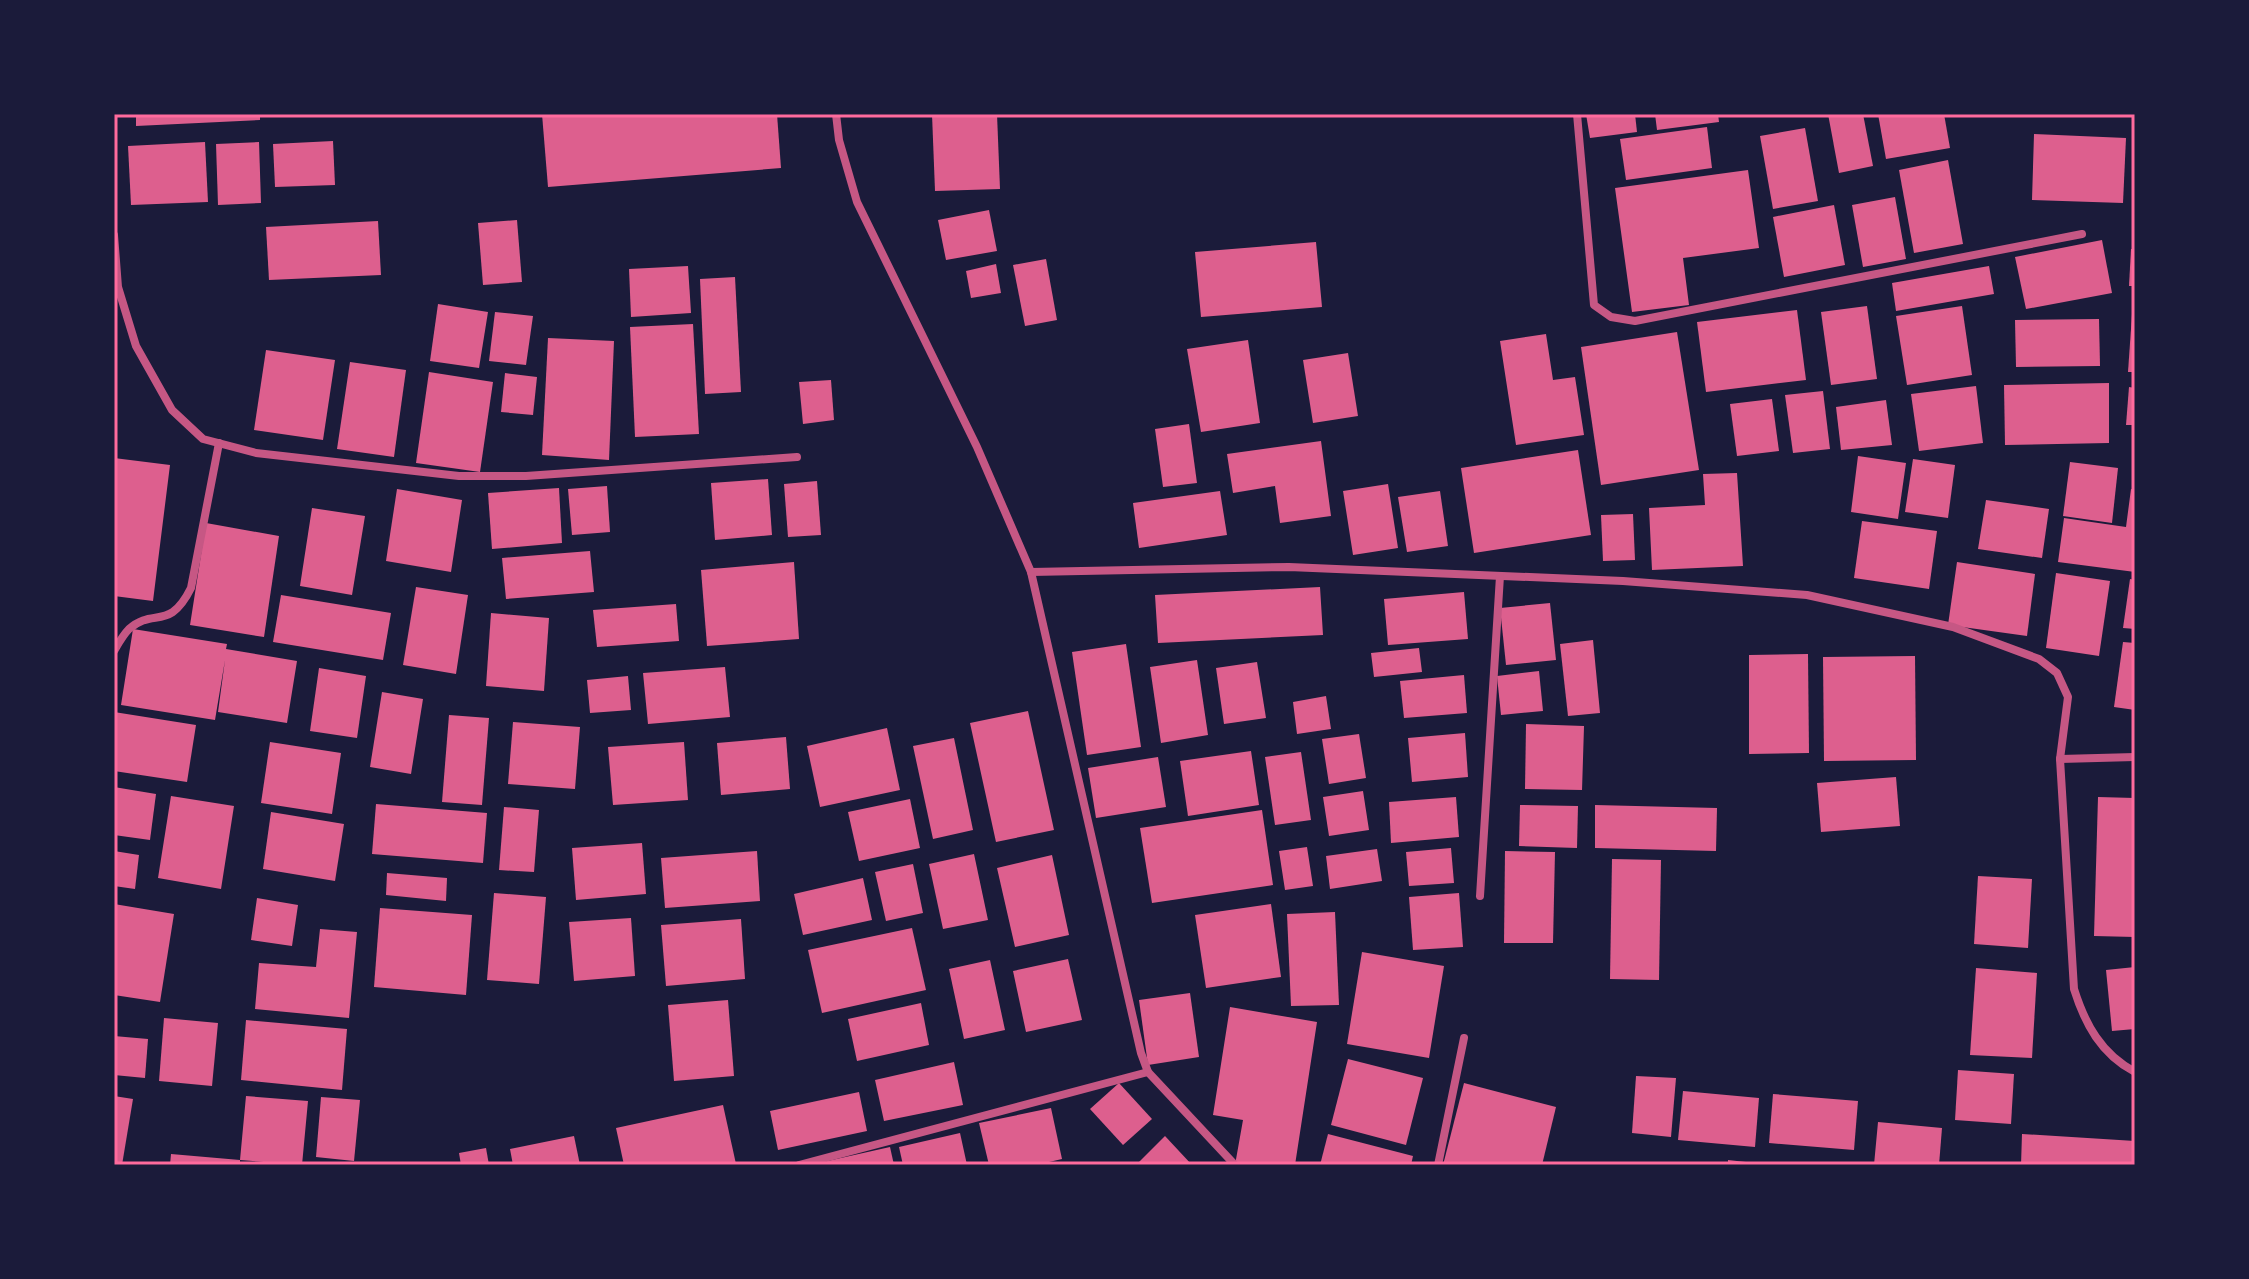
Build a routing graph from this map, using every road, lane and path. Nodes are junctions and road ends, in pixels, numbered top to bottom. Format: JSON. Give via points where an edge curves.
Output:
{"nodes":[{"id":1,"x":836,"y":114,"type":"edge"},
{"id":2,"x":1577,"y":114,"type":"edge"},
{"id":3,"x":2082,"y":234,"type":"dead end"},
{"id":4,"x":114,"y":235,"type":"edge"},
{"id":5,"x":116,"y":287,"type":"edge"},
{"id":6,"x":219,"y":443,"type":"junction"},
{"id":7,"x":797,"y":457,"type":"dead end"},
{"id":8,"x":1031,"y":572,"type":"junction"},
{"id":9,"x":1500,"y":576,"type":"junction"},
{"id":10,"x":114,"y":651,"type":"edge"},
{"id":11,"x":2135,"y":757,"type":"edge"},
{"id":12,"x":2060,"y":759,"type":"junction"},
{"id":13,"x":1480,"y":896,"type":"dead end"},
{"id":14,"x":1464,"y":1038,"type":"dead end"},
{"id":15,"x":1148,"y":1072,"type":"junction"},
{"id":16,"x":2135,"y":1072,"type":"edge"},
{"id":17,"x":799,"y":1165,"type":"edge"},
{"id":18,"x":1235,"y":1165,"type":"edge"},
{"id":19,"x":1438,"y":1165,"type":"edge"}],
"edges":[{"from":1,"to":8,"type":"street","via":[[857,202],[977,447]]},
{"from":2,"to":3,"type":"street","via":[[1594,305],[1611,317],[1635,321]]},
{"from":4,"to":5,"type":"street"},
{"from":5,"to":6,"type":"street","via":[[136,346],[172,410],[203,439]]},
{"from":6,"to":7,"type":"street","via":[[256,453],[459,476]]},
{"from":6,"to":10,"type":"street","via":[[191,588],[181,608],[129,629]]},
{"from":8,"to":9,"type":"street","via":[[1289,567]]},
{"from":8,"to":15,"type":"street"},
{"from":9,"to":12,"type":"street","via":[[1807,595],[1953,627],[2039,659],[2057,673],[2068,697]]},
{"from":9,"to":13,"type":"street"},
{"from":11,"to":12,"type":"street"},
{"from":12,"to":16,"type":"street","via":[[2074,989],[2084,1020],[2103,1048]]},
{"from":14,"to":19,"type":"street"},
{"from":15,"to":17,"type":"street"},
{"from":15,"to":18,"type":"street"}]}
